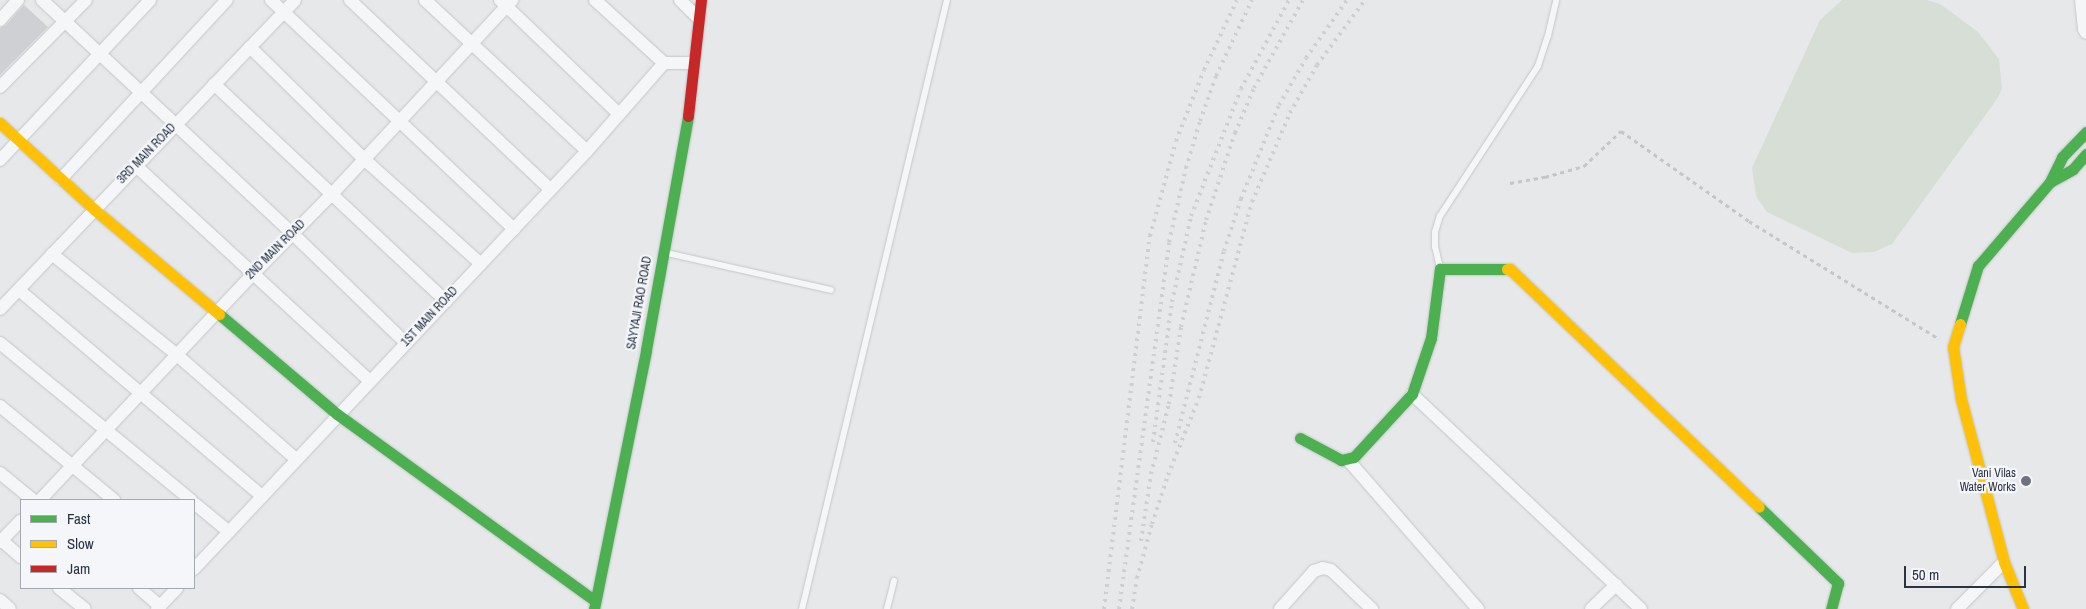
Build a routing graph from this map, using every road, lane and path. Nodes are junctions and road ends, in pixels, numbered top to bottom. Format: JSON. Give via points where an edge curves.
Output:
{"nodes":[{"id":1,"x":18,"y":0,"type":"edge"},
{"id":2,"x":42,"y":0,"type":"edge"},
{"id":3,"x":86,"y":0,"type":"edge"},
{"id":4,"x":150,"y":0,"type":"edge"},
{"id":5,"x":227,"y":0,"type":"edge"},
{"id":6,"x":271,"y":0,"type":"edge"},
{"id":7,"x":295,"y":0,"type":"edge"},
{"id":8,"x":350,"y":0,"type":"edge"},
{"id":9,"x":425,"y":0,"type":"edge"},
{"id":10,"x":595,"y":0,"type":"edge"},
{"id":11,"x":680,"y":0,"type":"edge"},
{"id":12,"x":701,"y":0,"type":"edge"},
{"id":13,"x":947,"y":0,"type":"edge"},
{"id":14,"x":1556,"y":0,"type":"edge"},
{"id":15,"x":2081,"y":0,"type":"edge"},
{"id":16,"x":506,"y":2,"type":"edge"},
{"id":17,"x":284,"y":12,"type":"junction"},
{"id":18,"x":699,"y":19,"type":"junction"},
{"id":19,"x":0,"y":20,"type":"edge"},
{"id":20,"x":65,"y":22,"type":"junction"},
{"id":21,"x":2086,"y":33,"type":"edge"},
{"id":22,"x":473,"y":44,"type":"junction"},
{"id":23,"x":250,"y":47,"type":"junction"},
{"id":24,"x":100,"y":54,"type":"junction"},
{"id":25,"x":693,"y":63,"type":"junction"},
{"id":26,"x":664,"y":64,"type":"junction"},
{"id":27,"x":436,"y":81,"type":"junction"},
{"id":28,"x":214,"y":84,"type":"junction"},
{"id":29,"x":0,"y":87,"type":"edge"},
{"id":30,"x":140,"y":91,"type":"junction"},
{"id":31,"x":619,"y":114,"type":"junction"},
{"id":32,"x":399,"y":122,"type":"junction"},
{"id":33,"x":0,"y":123,"type":"edge"},
{"id":34,"x":176,"y":125,"type":"junction"},
{"id":35,"x":2086,"y":132,"type":"edge"},
{"id":36,"x":19,"y":140,"type":"junction"},
{"id":37,"x":587,"y":151,"type":"junction"},
{"id":38,"x":2086,"y":154,"type":"edge"},
{"id":39,"x":364,"y":159,"type":"junction"},
{"id":40,"x":0,"y":160,"type":"edge"},
{"id":41,"x":136,"y":166,"type":"junction"},
{"id":42,"x":60,"y":178,"type":"junction"},
{"id":43,"x":2050,"y":182,"type":"junction"},
{"id":44,"x":1510,"y":183,"type":"dead end"},
{"id":45,"x":550,"y":190,"type":"junction"},
{"id":46,"x":332,"y":194,"type":"junction"},
{"id":47,"x":95,"y":210,"type":"junction"},
{"id":48,"x":514,"y":229,"type":"junction"},
{"id":49,"x":293,"y":234,"type":"junction"},
{"id":50,"x":663,"y":252,"type":"junction"},
{"id":51,"x":52,"y":254,"type":"junction"},
{"id":52,"x":480,"y":264,"type":"junction"},
{"id":53,"x":1440,"y":269,"type":"junction"},
{"id":54,"x":254,"y":273,"type":"junction"},
{"id":55,"x":19,"y":290,"type":"junction"},
{"id":56,"x":831,"y":290,"type":"dead end"},
{"id":57,"x":446,"y":301,"type":"junction"},
{"id":58,"x":0,"y":309,"type":"edge"},
{"id":59,"x":216,"y":313,"type":"junction"},
{"id":60,"x":0,"y":343,"type":"edge"},
{"id":61,"x":406,"y":343,"type":"junction"},
{"id":62,"x":1953,"y":348,"type":"junction"},
{"id":63,"x":177,"y":355,"type":"junction"},
{"id":64,"x":370,"y":381,"type":"junction"},
{"id":65,"x":141,"y":393,"type":"junction"},
{"id":66,"x":1412,"y":394,"type":"junction"},
{"id":67,"x":0,"y":406,"type":"edge"},
{"id":68,"x":337,"y":414,"type":"junction"},
{"id":69,"x":106,"y":429,"type":"junction"},
{"id":70,"x":1300,"y":438,"type":"dead end"},
{"id":71,"x":296,"y":459,"type":"junction"},
{"id":72,"x":1348,"y":460,"type":"junction"},
{"id":73,"x":72,"y":466,"type":"junction"},
{"id":74,"x":0,"y":473,"type":"edge"},
{"id":75,"x":262,"y":496,"type":"junction"},
{"id":76,"x":32,"y":499,"type":"edge"},
{"id":77,"x":41,"y":499,"type":"edge"},
{"id":78,"x":113,"y":499,"type":"edge"},
{"id":79,"x":190,"y":499,"type":"edge"},
{"id":80,"x":195,"y":504,"type":"edge"},
{"id":81,"x":20,"y":521,"type":"edge"},
{"id":82,"x":229,"y":532,"type":"junction"},
{"id":83,"x":1,"y":541,"type":"edge"},
{"id":84,"x":20,"y":555,"type":"edge"},
{"id":85,"x":2004,"y":562,"type":"junction"},
{"id":86,"x":195,"y":567,"type":"edge"},
{"id":87,"x":894,"y":581,"type":"dead end"},
{"id":88,"x":1616,"y":585,"type":"junction"},
{"id":89,"x":60,"y":589,"type":"edge"},
{"id":90,"x":139,"y":589,"type":"edge"},
{"id":91,"x":176,"y":589,"type":"edge"},
{"id":92,"x":0,"y":600,"type":"edge"},
{"id":93,"x":596,"y":604,"type":"edge"},
{"id":94,"x":159,"y":607,"type":"edge"},
{"id":95,"x":10,"y":609,"type":"edge"},
{"id":96,"x":84,"y":609,"type":"edge"},
{"id":97,"x":802,"y":609,"type":"edge"},
{"id":98,"x":887,"y":609,"type":"edge"},
{"id":99,"x":1280,"y":609,"type":"edge"},
{"id":100,"x":1372,"y":609,"type":"edge"},
{"id":101,"x":1478,"y":609,"type":"edge"},
{"id":102,"x":1591,"y":609,"type":"edge"},
{"id":103,"x":1641,"y":609,"type":"edge"},
{"id":104,"x":1831,"y":609,"type":"edge"},
{"id":105,"x":1957,"y":609,"type":"edge"},
{"id":106,"x":2023,"y":609,"type":"edge"}],
"edges":[{"from":1,"to":19,"type":"street"},
{"from":2,"to":20,"type":"street"},
{"from":3,"to":20,"type":"street"},
{"from":4,"to":24,"type":"street"},
{"from":5,"to":30,"type":"street"},
{"from":6,"to":17,"type":"street"},
{"from":7,"to":17,"type":"street","name":"3RD MAIN ROAD"},
{"from":8,"to":27,"type":"street"},
{"from":9,"to":22,"type":"street"},
{"from":10,"to":26,"type":"street"},
{"from":11,"to":18,"type":"street"},
{"from":12,"to":18,"type":"street","name":"SAYYAJI RAO ROAD"},
{"from":13,"to":97,"type":"lane"},
{"from":14,"to":53,"type":"lane","via":[[1538,66],[1440,216],[1435,247]]},
{"from":15,"to":21,"type":"street"},
{"from":16,"to":22,"type":"street","name":"2ND MAIN ROAD"},
{"from":16,"to":31,"type":"street"},
{"from":17,"to":23,"type":"street","name":"3RD MAIN ROAD"},
{"from":17,"to":32,"type":"street"},
{"from":18,"to":25,"type":"street","name":"SAYYAJI RAO ROAD"},
{"from":20,"to":24,"type":"street"},
{"from":20,"to":29,"type":"street"},
{"from":22,"to":27,"type":"street","name":"2ND MAIN ROAD"},
{"from":22,"to":37,"type":"street"},
{"from":23,"to":28,"type":"street","name":"3RD MAIN ROAD"},
{"from":23,"to":39,"type":"street"},
{"from":24,"to":30,"type":"street"},
{"from":24,"to":36,"type":"street"},
{"from":25,"to":26,"type":"street"},
{"from":25,"to":50,"type":"street","name":"SAYYAJI RAO ROAD","via":[[689,112]]},
{"from":26,"to":31,"type":"street","name":"1ST MAIN ROAD"},
{"from":27,"to":32,"type":"street","name":"2ND MAIN ROAD"},
{"from":27,"to":45,"type":"street"},
{"from":28,"to":34,"type":"street","name":"3RD MAIN ROAD"},
{"from":28,"to":46,"type":"street"},
{"from":30,"to":34,"type":"street"},
{"from":30,"to":42,"type":"street"},
{"from":31,"to":37,"type":"street","name":"1ST MAIN ROAD"},
{"from":32,"to":39,"type":"street","name":"2ND MAIN ROAD"},
{"from":32,"to":48,"type":"street"},
{"from":33,"to":36,"type":"street"},
{"from":34,"to":41,"type":"street","name":"3RD MAIN ROAD"},
{"from":34,"to":49,"type":"street"},
{"from":35,"to":43,"type":"street","via":[[2062,157]]},
{"from":36,"to":40,"type":"street"},
{"from":36,"to":42,"type":"street"},
{"from":37,"to":45,"type":"street","name":"1ST MAIN ROAD"},
{"from":38,"to":43,"type":"street","via":[[2073,169]]},
{"from":39,"to":46,"type":"street","name":"2ND MAIN ROAD"},
{"from":39,"to":52,"type":"street"},
{"from":41,"to":47,"type":"street","name":"3RD MAIN ROAD"},
{"from":41,"to":54,"type":"street"},
{"from":42,"to":47,"type":"street"},
{"from":43,"to":62,"type":"street","via":[[1978,266]]},
{"from":44,"to":62,"type":"path","via":[[1584,166],[1621,131],[1749,222]]},
{"from":45,"to":48,"type":"street","name":"1ST MAIN ROAD"},
{"from":46,"to":49,"type":"street","name":"2ND MAIN ROAD"},
{"from":46,"to":57,"type":"street"},
{"from":47,"to":51,"type":"street","name":"3RD MAIN ROAD"},
{"from":47,"to":59,"type":"street"},
{"from":48,"to":52,"type":"street","name":"1ST MAIN ROAD"},
{"from":49,"to":54,"type":"street","name":"2ND MAIN ROAD"},
{"from":49,"to":61,"type":"street"},
{"from":50,"to":56,"type":"lane"},
{"from":50,"to":93,"type":"street","name":"SAYYAJI RAO ROAD"},
{"from":51,"to":55,"type":"street","name":"3RD MAIN ROAD"},
{"from":51,"to":63,"type":"street"},
{"from":52,"to":57,"type":"street","name":"1ST MAIN ROAD"},
{"from":53,"to":66,"type":"street","via":[[1431,338]]},
{"from":53,"to":104,"type":"street","via":[[1510,269],[1838,582]]},
{"from":54,"to":59,"type":"street","name":"2ND MAIN ROAD"},
{"from":54,"to":64,"type":"street"},
{"from":55,"to":58,"type":"street","name":"3RD MAIN ROAD"},
{"from":55,"to":65,"type":"street"},
{"from":57,"to":61,"type":"street","name":"1ST MAIN ROAD"},
{"from":59,"to":63,"type":"street","name":"2ND MAIN ROAD"},
{"from":59,"to":68,"type":"street"},
{"from":60,"to":69,"type":"street"},
{"from":61,"to":64,"type":"street","name":"1ST MAIN ROAD"},
{"from":62,"to":85,"type":"street","via":[[1961,399]]},
{"from":63,"to":65,"type":"street","name":"2ND MAIN ROAD"},
{"from":63,"to":71,"type":"street"},
{"from":64,"to":68,"type":"street","name":"1ST MAIN ROAD"},
{"from":65,"to":69,"type":"street","name":"2ND MAIN ROAD"},
{"from":65,"to":75,"type":"street"},
{"from":66,"to":72,"type":"street"},
{"from":66,"to":88,"type":"street"},
{"from":67,"to":73,"type":"street"},
{"from":68,"to":71,"type":"street","name":"1ST MAIN ROAD"},
{"from":68,"to":93,"type":"street"},
{"from":69,"to":73,"type":"street","name":"2ND MAIN ROAD"},
{"from":69,"to":79,"type":"street"},
{"from":70,"to":72,"type":"street","via":[[1336,458]]},
{"from":71,"to":75,"type":"street","name":"1ST MAIN ROAD"},
{"from":72,"to":101,"type":"street"},
{"from":73,"to":77,"type":"street","name":"2ND MAIN ROAD"},
{"from":73,"to":78,"type":"street"},
{"from":74,"to":76,"type":"street"},
{"from":75,"to":82,"type":"street","name":"1ST MAIN ROAD"},
{"from":80,"to":82,"type":"street"},
{"from":81,"to":83,"type":"street"},
{"from":82,"to":86,"type":"street","name":"1ST MAIN ROAD"},
{"from":83,"to":84,"type":"street"},
{"from":85,"to":105,"type":"street"},
{"from":85,"to":106,"type":"street"},
{"from":87,"to":98,"type":"lane"},
{"from":88,"to":102,"type":"street"},
{"from":88,"to":103,"type":"street"},
{"from":89,"to":96,"type":"street"},
{"from":90,"to":94,"type":"street"},
{"from":91,"to":94,"type":"street"},
{"from":92,"to":95,"type":"street"},
{"from":99,"to":100,"type":"street","via":[[1314,571],[1323,568],[1330,570]]}]}
